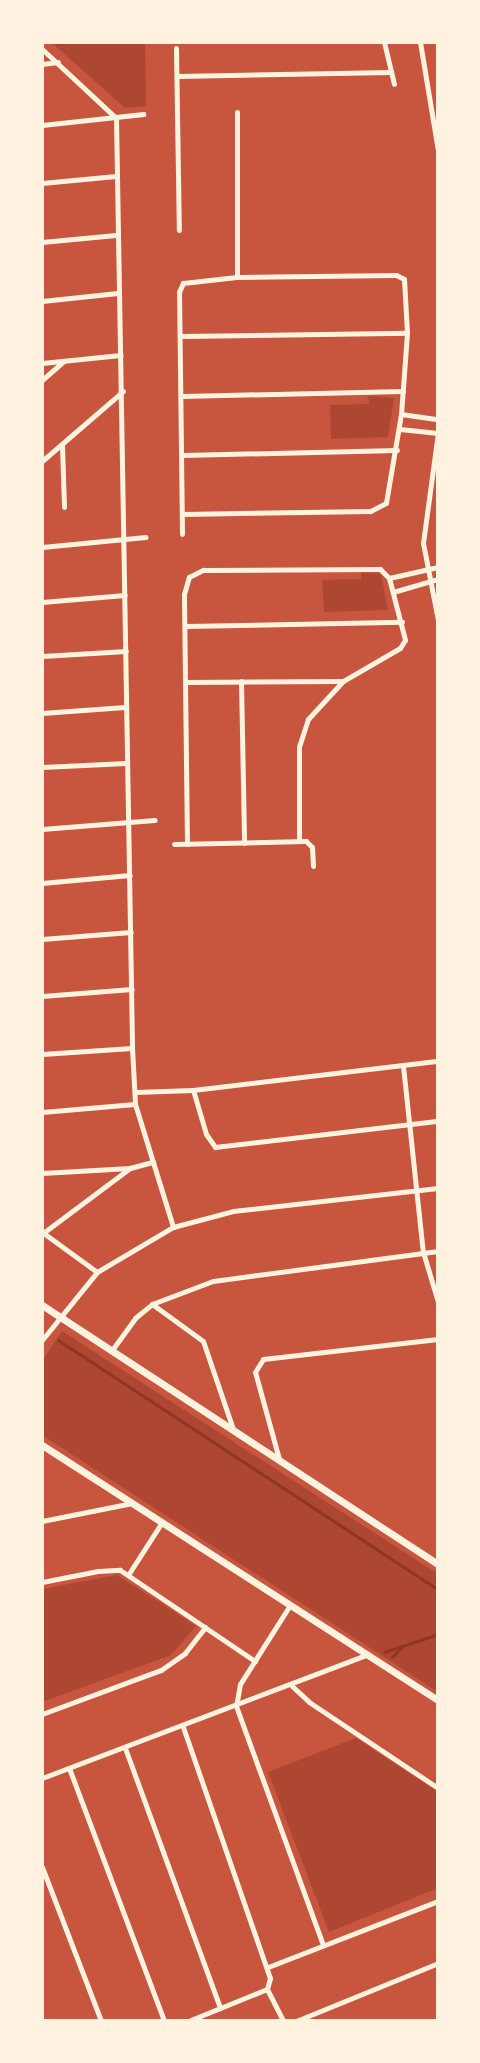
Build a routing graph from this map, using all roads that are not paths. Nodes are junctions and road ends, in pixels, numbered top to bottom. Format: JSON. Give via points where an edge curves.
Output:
{"nodes":[{"id":1,"x":384,"y":42,"type":"edge"},
{"id":2,"x":420,"y":42,"type":"edge"},
{"id":3,"x":176,"y":48,"type":"dead end"},
{"id":4,"x":42,"y":49,"type":"edge"},
{"id":5,"x":58,"y":62,"type":"junction"},
{"id":6,"x":42,"y":64,"type":"edge"},
{"id":7,"x":391,"y":72,"type":"junction"},
{"id":8,"x":177,"y":76,"type":"junction"},
{"id":9,"x":394,"y":84,"type":"dead end"},
{"id":10,"x":237,"y":112,"type":"dead end"},
{"id":11,"x":143,"y":114,"type":"dead end"},
{"id":12,"x":116,"y":118,"type":"junction"},
{"id":13,"x":42,"y":125,"type":"edge"},
{"id":14,"x":438,"y":151,"type":"edge"},
{"id":15,"x":116,"y":176,"type":"junction"},
{"id":16,"x":42,"y":183,"type":"edge"},
{"id":17,"x":179,"y":230,"type":"dead end"},
{"id":18,"x":116,"y":235,"type":"junction"},
{"id":19,"x":42,"y":242,"type":"edge"},
{"id":20,"x":237,"y":278,"type":"junction"},
{"id":21,"x":118,"y":293,"type":"junction"},
{"id":22,"x":42,"y":301,"type":"edge"},
{"id":23,"x":407,"y":333,"type":"junction"},
{"id":24,"x":180,"y":336,"type":"junction"},
{"id":25,"x":121,"y":355,"type":"junction"},
{"id":26,"x":63,"y":362,"type":"junction"},
{"id":27,"x":42,"y":363,"type":"edge"},
{"id":28,"x":42,"y":380,"type":"edge"},
{"id":29,"x":123,"y":391,"type":"junction"},
{"id":30,"x":403,"y":391,"type":"junction"},
{"id":31,"x":182,"y":396,"type":"junction"},
{"id":32,"x":401,"y":414,"type":"junction"},
{"id":33,"x":438,"y":419,"type":"edge"},
{"id":34,"x":400,"y":429,"type":"junction"},
{"id":35,"x":438,"y":433,"type":"edge"},
{"id":36,"x":62,"y":446,"type":"junction"},
{"id":37,"x":397,"y":450,"type":"junction"},
{"id":38,"x":182,"y":455,"type":"junction"},
{"id":39,"x":42,"y":461,"type":"edge"},
{"id":40,"x":64,"y":507,"type":"dead end"},
{"id":41,"x":182,"y":514,"type":"junction"},
{"id":42,"x":182,"y":534,"type":"dead end"},
{"id":43,"x":146,"y":537,"type":"dead end"},
{"id":44,"x":124,"y":539,"type":"junction"},
{"id":45,"x":42,"y":546,"type":"edge"},
{"id":46,"x":438,"y":567,"type":"edge"},
{"id":47,"x":425,"y":570,"type":"junction"},
{"id":48,"x":389,"y":578,"type":"junction"},
{"id":49,"x":438,"y":579,"type":"edge"},
{"id":50,"x":428,"y":582,"type":"junction"},
{"id":51,"x":393,"y":592,"type":"junction"},
{"id":52,"x":125,"y":595,"type":"junction"},
{"id":53,"x":42,"y":602,"type":"edge"},
{"id":54,"x":438,"y":620,"type":"edge"},
{"id":55,"x":402,"y":622,"type":"junction"},
{"id":56,"x":185,"y":626,"type":"junction"},
{"id":57,"x":126,"y":651,"type":"junction"},
{"id":58,"x":42,"y":656,"type":"edge"},
{"id":59,"x":241,"y":681,"type":"junction"},
{"id":60,"x":343,"y":681,"type":"junction"},
{"id":61,"x":184,"y":682,"type":"junction"},
{"id":62,"x":125,"y":707,"type":"junction"},
{"id":63,"x":42,"y":713,"type":"edge"},
{"id":64,"x":126,"y":763,"type":"junction"},
{"id":65,"x":42,"y":767,"type":"edge"},
{"id":66,"x":155,"y":820,"type":"dead end"},
{"id":67,"x":129,"y":822,"type":"junction"},
{"id":68,"x":42,"y":829,"type":"edge"},
{"id":69,"x":299,"y":842,"type":"junction"},
{"id":70,"x":244,"y":843,"type":"junction"},
{"id":71,"x":174,"y":844,"type":"dead end"},
{"id":72,"x":187,"y":844,"type":"junction"},
{"id":73,"x":313,"y":866,"type":"dead end"},
{"id":74,"x":130,"y":875,"type":"junction"},
{"id":75,"x":42,"y":883,"type":"edge"},
{"id":76,"x":131,"y":932,"type":"junction"},
{"id":77,"x":42,"y":939,"type":"edge"},
{"id":78,"x":132,"y":989,"type":"junction"},
{"id":79,"x":42,"y":996,"type":"edge"},
{"id":80,"x":132,"y":1048,"type":"junction"},
{"id":81,"x":42,"y":1054,"type":"edge"},
{"id":82,"x":438,"y":1061,"type":"edge"},
{"id":83,"x":403,"y":1066,"type":"junction"},
{"id":84,"x":193,"y":1090,"type":"junction"},
{"id":85,"x":135,"y":1092,"type":"junction"},
{"id":86,"x":135,"y":1104,"type":"junction"},
{"id":87,"x":42,"y":1112,"type":"edge"},
{"id":88,"x":438,"y":1121,"type":"edge"},
{"id":89,"x":410,"y":1124,"type":"junction"},
{"id":90,"x":153,"y":1162,"type":"junction"},
{"id":91,"x":130,"y":1168,"type":"junction"},
{"id":92,"x":42,"y":1173,"type":"edge"},
{"id":93,"x":417,"y":1187,"type":"junction"},
{"id":94,"x":438,"y":1188,"type":"edge"},
{"id":95,"x":173,"y":1227,"type":"junction"},
{"id":96,"x":43,"y":1232,"type":"edge"},
{"id":97,"x":438,"y":1251,"type":"edge"},
{"id":98,"x":423,"y":1252,"type":"junction"},
{"id":99,"x":97,"y":1272,"type":"junction"},
{"id":100,"x":438,"y":1302,"type":"edge"},
{"id":101,"x":152,"y":1304,"type":"junction"},
{"id":102,"x":42,"y":1305,"type":"edge"},
{"id":103,"x":61,"y":1317,"type":"junction"},
{"id":104,"x":438,"y":1339,"type":"edge"},
{"id":105,"x":42,"y":1340,"type":"edge"},
{"id":106,"x":112,"y":1350,"type":"junction"},
{"id":107,"x":233,"y":1429,"type":"junction"},
{"id":108,"x":42,"y":1444,"type":"edge"},
{"id":109,"x":279,"y":1459,"type":"junction"},
{"id":110,"x":132,"y":1503,"type":"junction"},
{"id":111,"x":42,"y":1521,"type":"edge"},
{"id":112,"x":162,"y":1522,"type":"junction"},
{"id":113,"x":438,"y":1564,"type":"edge"},
{"id":114,"x":128,"y":1575,"type":"junction"},
{"id":115,"x":42,"y":1582,"type":"edge"},
{"id":116,"x":290,"y":1605,"type":"junction"},
{"id":117,"x":205,"y":1627,"type":"junction"},
{"id":118,"x":368,"y":1654,"type":"junction"},
{"id":119,"x":255,"y":1661,"type":"junction"},
{"id":120,"x":292,"y":1686,"type":"junction"},
{"id":121,"x":438,"y":1700,"type":"edge"},
{"id":122,"x":236,"y":1706,"type":"junction"},
{"id":123,"x":42,"y":1714,"type":"edge"},
{"id":124,"x":183,"y":1727,"type":"junction"},
{"id":125,"x":125,"y":1748,"type":"junction"},
{"id":126,"x":69,"y":1768,"type":"junction"},
{"id":127,"x":42,"y":1778,"type":"edge"},
{"id":128,"x":437,"y":1783,"type":"edge"},
{"id":129,"x":42,"y":1867,"type":"edge"},
{"id":130,"x":438,"y":1901,"type":"edge"},
{"id":131,"x":323,"y":1945,"type":"junction"},
{"id":132,"x":438,"y":1963,"type":"edge"},
{"id":133,"x":268,"y":1967,"type":"junction"},
{"id":134,"x":267,"y":1989,"type":"junction"},
{"id":135,"x":220,"y":2008,"type":"junction"},
{"id":136,"x":101,"y":2021,"type":"edge"},
{"id":137,"x":164,"y":2021,"type":"edge"},
{"id":138,"x":188,"y":2021,"type":"edge"},
{"id":139,"x":283,"y":2021,"type":"edge"},
{"id":140,"x":296,"y":2021,"type":"edge"}],
"edges":[{"from":1,"to":7,"type":"street"},
{"from":2,"to":14,"type":"street"},
{"from":3,"to":8,"type":"street"},
{"from":4,"to":5,"type":"street"},
{"from":5,"to":6,"type":"street"},
{"from":5,"to":12,"type":"street"},
{"from":7,"to":8,"type":"street"},
{"from":7,"to":9,"type":"street"},
{"from":8,"to":17,"type":"street"},
{"from":10,"to":20,"type":"street"},
{"from":11,"to":12,"type":"street"},
{"from":12,"to":13,"type":"street"},
{"from":12,"to":15,"type":"street"},
{"from":15,"to":16,"type":"street"},
{"from":15,"to":18,"type":"street"},
{"from":18,"to":19,"type":"street"},
{"from":18,"to":21,"type":"street"},
{"from":20,"to":23,"type":"street","via":[[396,274],[406,284]]},
{"from":20,"to":24,"type":"street","via":[[183,283],[179,292]]},
{"from":21,"to":22,"type":"street"},
{"from":21,"to":25,"type":"street"},
{"from":23,"to":24,"type":"street"},
{"from":23,"to":30,"type":"street"},
{"from":24,"to":31,"type":"street"},
{"from":25,"to":26,"type":"street"},
{"from":25,"to":29,"type":"street"},
{"from":26,"to":27,"type":"street"},
{"from":26,"to":28,"type":"street"},
{"from":29,"to":36,"type":"street"},
{"from":29,"to":44,"type":"street"},
{"from":30,"to":31,"type":"street"},
{"from":30,"to":32,"type":"street"},
{"from":31,"to":38,"type":"street"},
{"from":32,"to":33,"type":"street"},
{"from":32,"to":34,"type":"street"},
{"from":34,"to":35,"type":"street"},
{"from":34,"to":37,"type":"street"},
{"from":35,"to":47,"type":"street","via":[[423,529]]},
{"from":36,"to":39,"type":"street"},
{"from":36,"to":40,"type":"street"},
{"from":37,"to":38,"type":"street"},
{"from":37,"to":41,"type":"street","via":[[388,498],[381,507],[370,511]]},
{"from":38,"to":41,"type":"street"},
{"from":41,"to":42,"type":"street"},
{"from":43,"to":44,"type":"street"},
{"from":44,"to":45,"type":"street"},
{"from":44,"to":52,"type":"street"},
{"from":46,"to":47,"type":"street"},
{"from":47,"to":48,"type":"street"},
{"from":47,"to":50,"type":"street"},
{"from":48,"to":51,"type":"street"},
{"from":48,"to":56,"type":"street","via":[[380,569],[369,567],[203,570],[195,572],[186,585]]},
{"from":49,"to":50,"type":"street"},
{"from":50,"to":51,"type":"street"},
{"from":50,"to":54,"type":"street"},
{"from":51,"to":55,"type":"street"},
{"from":52,"to":53,"type":"street"},
{"from":52,"to":57,"type":"street"},
{"from":55,"to":56,"type":"street"},
{"from":55,"to":60,"type":"street","via":[[406,636],[400,648]]},
{"from":56,"to":61,"type":"street"},
{"from":57,"to":58,"type":"street"},
{"from":57,"to":62,"type":"street"},
{"from":59,"to":60,"type":"street"},
{"from":59,"to":61,"type":"street"},
{"from":59,"to":70,"type":"street"},
{"from":60,"to":69,"type":"street","via":[[314,710],[302,733]]},
{"from":61,"to":72,"type":"street"},
{"from":62,"to":63,"type":"street"},
{"from":62,"to":64,"type":"street"},
{"from":64,"to":65,"type":"street"},
{"from":64,"to":67,"type":"street"},
{"from":66,"to":67,"type":"street"},
{"from":67,"to":68,"type":"street"},
{"from":67,"to":74,"type":"street"},
{"from":69,"to":70,"type":"street"},
{"from":69,"to":73,"type":"street","via":[[311,845]]},
{"from":70,"to":72,"type":"street"},
{"from":71,"to":72,"type":"street"},
{"from":74,"to":75,"type":"street"},
{"from":74,"to":76,"type":"street"},
{"from":76,"to":77,"type":"street"},
{"from":76,"to":78,"type":"street"},
{"from":78,"to":79,"type":"street"},
{"from":78,"to":80,"type":"street"},
{"from":80,"to":81,"type":"street"},
{"from":80,"to":85,"type":"street"},
{"from":82,"to":83,"type":"street"},
{"from":83,"to":84,"type":"street"},
{"from":83,"to":89,"type":"street"},
{"from":84,"to":85,"type":"street"},
{"from":84,"to":89,"type":"street","via":[[206,1134],[215,1147]]},
{"from":85,"to":86,"type":"street"},
{"from":86,"to":87,"type":"street"},
{"from":86,"to":90,"type":"street"},
{"from":88,"to":89,"type":"street"},
{"from":89,"to":93,"type":"street"},
{"from":90,"to":91,"type":"street"},
{"from":90,"to":95,"type":"street"},
{"from":91,"to":92,"type":"street"},
{"from":91,"to":96,"type":"street"},
{"from":93,"to":94,"type":"street"},
{"from":93,"to":95,"type":"street","via":[[233,1211]]},
{"from":93,"to":98,"type":"street"},
{"from":95,"to":99,"type":"street"},
{"from":96,"to":99,"type":"street"},
{"from":97,"to":98,"type":"street"},
{"from":98,"to":100,"type":"street"},
{"from":98,"to":101,"type":"street","via":[[236,1276]]},
{"from":99,"to":103,"type":"street"},
{"from":101,"to":106,"type":"street","via":[[135,1318]]},
{"from":101,"to":107,"type":"street","via":[[203,1341]]},
{"from":102,"to":103,"type":"street"},
{"from":103,"to":105,"type":"street"},
{"from":103,"to":106,"type":"street"},
{"from":104,"to":109,"type":"street","via":[[272,1357],[257,1364],[257,1382]]},
{"from":106,"to":107,"type":"street"},
{"from":107,"to":109,"type":"street"},
{"from":108,"to":110,"type":"street"},
{"from":109,"to":113,"type":"street"},
{"from":110,"to":111,"type":"street"},
{"from":110,"to":112,"type":"street"},
{"from":112,"to":114,"type":"street"},
{"from":112,"to":116,"type":"street"},
{"from":114,"to":115,"type":"street","via":[[110,1569]]},
{"from":114,"to":117,"type":"street"},
{"from":116,"to":118,"type":"street"},
{"from":116,"to":119,"type":"street"},
{"from":117,"to":119,"type":"street"},
{"from":117,"to":123,"type":"street","via":[[185,1653],[161,1670]]},
{"from":118,"to":120,"type":"street"},
{"from":118,"to":121,"type":"street"},
{"from":119,"to":122,"type":"street","via":[[240,1684]]},
{"from":120,"to":122,"type":"street"},
{"from":120,"to":128,"type":"street","via":[[323,1712]]},
{"from":122,"to":124,"type":"street"},
{"from":122,"to":131,"type":"street"},
{"from":124,"to":125,"type":"street"},
{"from":124,"to":133,"type":"street"},
{"from":125,"to":126,"type":"street"},
{"from":125,"to":135,"type":"street"},
{"from":126,"to":127,"type":"street"},
{"from":126,"to":137,"type":"street"},
{"from":129,"to":136,"type":"street"},
{"from":130,"to":131,"type":"street"},
{"from":131,"to":133,"type":"street"},
{"from":132,"to":140,"type":"street"},
{"from":133,"to":134,"type":"street"},
{"from":134,"to":135,"type":"street"},
{"from":134,"to":139,"type":"street"},
{"from":135,"to":138,"type":"street"}]}
